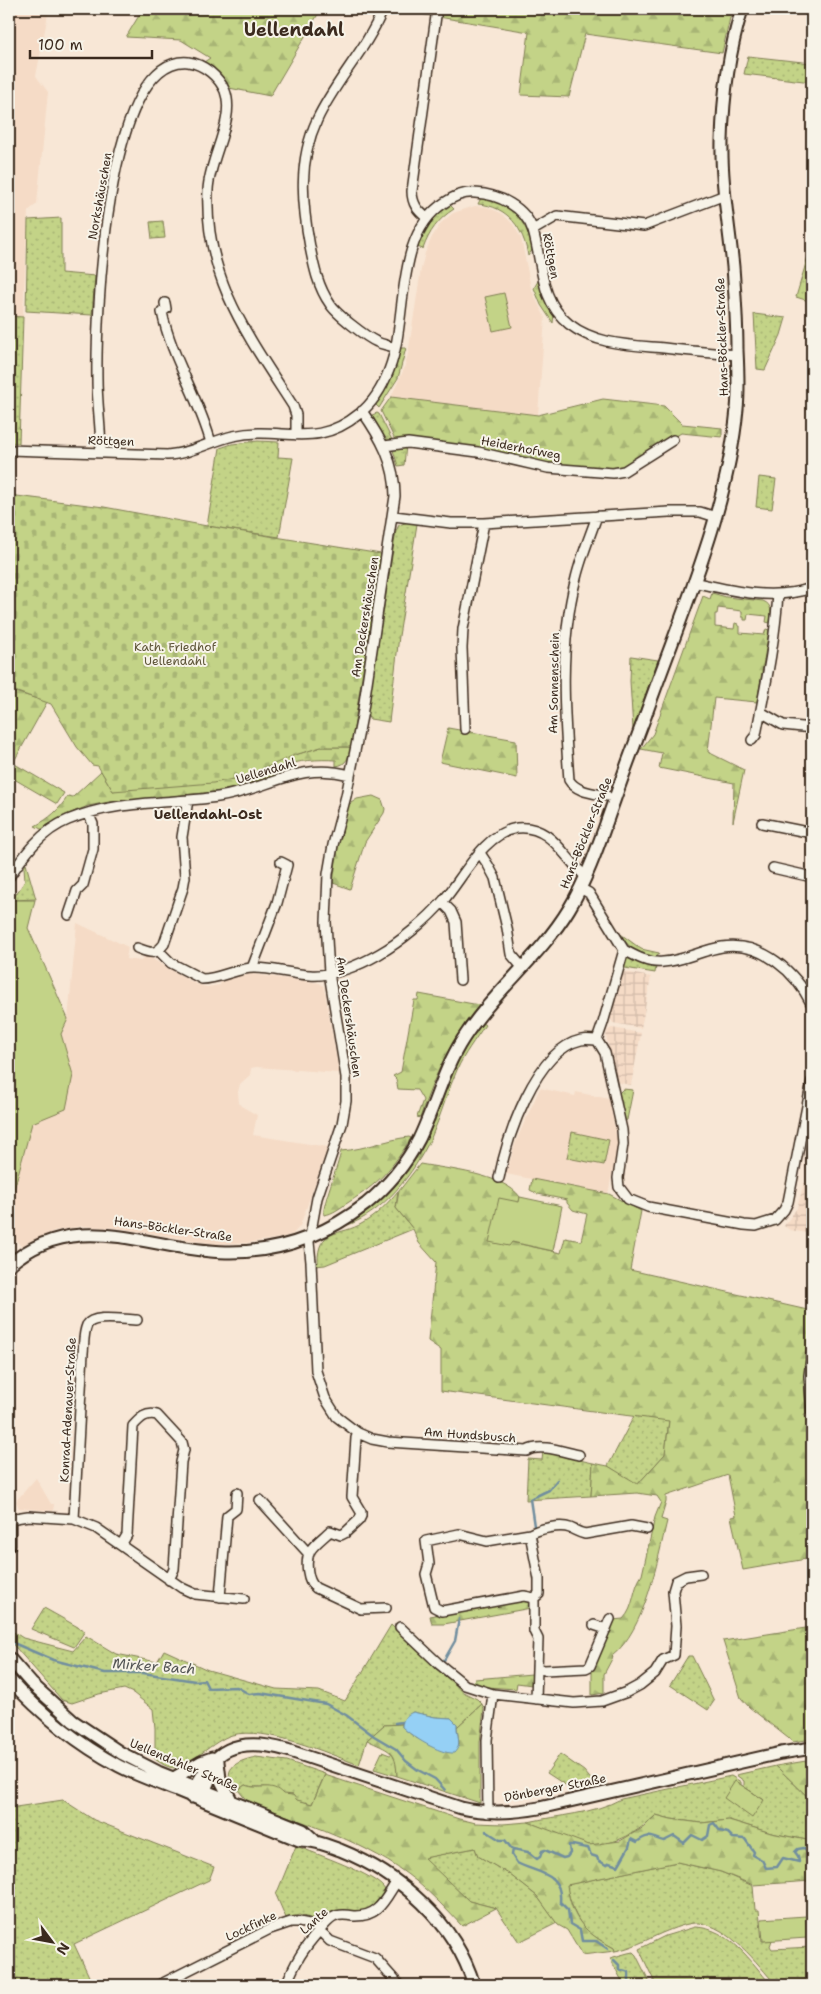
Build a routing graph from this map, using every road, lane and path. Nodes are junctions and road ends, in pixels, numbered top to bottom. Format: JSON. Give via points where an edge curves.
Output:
{"nodes":[{"id":1,"x":383,"y":9,"type":"edge"},
{"id":2,"x":742,"y":9,"type":"edge"},
{"id":3,"x":436,"y":16,"type":"dead end"},
{"id":4,"x":725,"y":196,"type":"junction"},
{"id":5,"x":427,"y":218,"type":"junction"},
{"id":6,"x":533,"y":230,"type":"junction"},
{"id":7,"x":165,"y":303,"type":"dead end"},
{"id":8,"x":395,"y":348,"type":"junction"},
{"id":9,"x":737,"y":355,"type":"junction"},
{"id":10,"x":362,"y":411,"type":"junction"},
{"id":11,"x":296,"y":435,"type":"junction"},
{"id":12,"x":673,"y":440,"type":"dead end"},
{"id":13,"x":211,"y":443,"type":"junction"},
{"id":14,"x":384,"y":446,"type":"junction"},
{"id":15,"x":9,"y":450,"type":"edge"},
{"id":16,"x":101,"y":453,"type":"junction"},
{"id":17,"x":394,"y":516,"type":"junction"},
{"id":18,"x":597,"y":516,"type":"junction"},
{"id":19,"x":716,"y":517,"type":"junction"},
{"id":20,"x":484,"y":523,"type":"junction"},
{"id":21,"x":693,"y":582,"type":"junction"},
{"id":22,"x":812,"y":588,"type":"edge"},
{"id":23,"x":778,"y":594,"type":"junction"},
{"id":24,"x":761,"y":712,"type":"junction"},
{"id":25,"x":812,"y":728,"type":"edge"},
{"id":26,"x":466,"y":729,"type":"dead end"},
{"id":27,"x":752,"y":740,"type":"dead end"},
{"id":28,"x":350,"y":775,"type":"junction"},
{"id":29,"x":607,"y":796,"type":"dead end"},
{"id":30,"x":188,"y":800,"type":"junction"},
{"id":31,"x":88,"y":812,"type":"junction"},
{"id":32,"x":762,"y":823,"type":"dead end"},
{"id":33,"x":812,"y":833,"type":"edge"},
{"id":34,"x":480,"y":854,"type":"junction"},
{"id":35,"x":281,"y":862,"type":"dead end"},
{"id":36,"x":772,"y":868,"type":"dead end"},
{"id":37,"x":585,"y":876,"type":"junction"},
{"id":38,"x":812,"y":877,"type":"edge"},
{"id":39,"x":9,"y":878,"type":"edge"},
{"id":40,"x":580,"y":888,"type":"junction"},
{"id":41,"x":442,"y":902,"type":"junction"},
{"id":42,"x":69,"y":915,"type":"dead end"},
{"id":43,"x":137,"y":948,"type":"dead end"},
{"id":44,"x":624,"y":950,"type":"junction"},
{"id":45,"x":159,"y":951,"type":"junction"},
{"id":46,"x":522,"y":967,"type":"junction"},
{"id":47,"x":252,"y":968,"type":"junction"},
{"id":48,"x":329,"y":973,"type":"junction"},
{"id":49,"x":460,"y":980,"type":"dead end"},
{"id":50,"x":812,"y":1005,"type":"edge"},
{"id":51,"x":596,"y":1040,"type":"junction"},
{"id":52,"x":812,"y":1081,"type":"edge"},
{"id":53,"x":499,"y":1178,"type":"dead end"},
{"id":54,"x":310,"y":1237,"type":"junction"},
{"id":55,"x":9,"y":1265,"type":"edge"},
{"id":56,"x":137,"y":1320,"type":"dead end"},
{"id":57,"x":812,"y":1351,"type":"edge"},
{"id":58,"x":812,"y":1412,"type":"edge"},
{"id":59,"x":358,"y":1433,"type":"junction"},
{"id":60,"x":579,"y":1455,"type":"dead end"},
{"id":61,"x":237,"y":1493,"type":"dead end"},
{"id":62,"x":260,"y":1500,"type":"dead end"},
{"id":63,"x":9,"y":1518,"type":"edge"},
{"id":64,"x":74,"y":1519,"type":"junction"},
{"id":65,"x":647,"y":1529,"type":"dead end"},
{"id":66,"x":530,"y":1534,"type":"junction"},
{"id":67,"x":9,"y":1545,"type":"edge"},
{"id":68,"x":121,"y":1545,"type":"junction"},
{"id":69,"x":309,"y":1554,"type":"junction"},
{"id":70,"x":701,"y":1574,"type":"dead end"},
{"id":71,"x":169,"y":1580,"type":"junction"},
{"id":72,"x":220,"y":1597,"type":"junction"},
{"id":73,"x":534,"y":1598,"type":"junction"},
{"id":74,"x":244,"y":1599,"type":"dead end"},
{"id":75,"x":386,"y":1608,"type":"dead end"},
{"id":76,"x":610,"y":1619,"type":"dead end"},
{"id":77,"x":594,"y":1625,"type":"dead end"},
{"id":78,"x":400,"y":1627,"type":"dead end"},
{"id":79,"x":606,"y":1629,"type":"junction"},
{"id":80,"x":9,"y":1658,"type":"edge"},
{"id":81,"x":537,"y":1668,"type":"junction"},
{"id":82,"x":9,"y":1679,"type":"edge"},
{"id":83,"x":493,"y":1694,"type":"junction"},
{"id":84,"x":536,"y":1699,"type":"junction"},
{"id":85,"x":812,"y":1748,"type":"edge"},
{"id":86,"x":219,"y":1758,"type":"junction"},
{"id":87,"x":174,"y":1778,"type":"junction"},
{"id":88,"x":198,"y":1794,"type":"junction"},
{"id":89,"x":231,"y":1800,"type":"junction"},
{"id":90,"x":488,"y":1813,"type":"junction"},
{"id":91,"x":314,"y":1840,"type":"junction"},
{"id":92,"x":398,"y":1881,"type":"junction"},
{"id":93,"x":320,"y":1930,"type":"junction"},
{"id":94,"x":159,"y":1985,"type":"edge"},
{"id":95,"x":286,"y":1985,"type":"edge"},
{"id":96,"x":399,"y":1985,"type":"edge"},
{"id":97,"x":474,"y":1985,"type":"edge"}],
"edges":[{"from":1,"to":8,"type":"street","via":[[373,32],[317,120],[307,145],[302,182],[308,235],[321,290],[343,317],[376,342]]},
{"from":2,"to":4,"type":"street","name":"Hans-Böckler-Straße","via":[[726,85],[722,144]]},
{"from":3,"to":5,"type":"street","via":[[412,192],[415,206]]},
{"from":4,"to":6,"type":"street","via":[[644,226],[557,216]]},
{"from":4,"to":9,"type":"street","name":"Hans-Böckler-Straße"},
{"from":5,"to":6,"type":"street","name":"Röttgen","via":[[451,198],[474,193],[510,203],[525,216]]},
{"from":5,"to":8,"type":"street","name":"Röttgen","via":[[415,238]]},
{"from":6,"to":9,"type":"street","name":"Röttgen","via":[[545,290],[558,312],[585,334],[617,344]]},
{"from":7,"to":13,"type":"street","via":[[166,309],[162,312],[166,332]]},
{"from":8,"to":10,"type":"street","name":"Röttgen","via":[[384,382]]},
{"from":9,"to":19,"type":"street","name":"Hans-Böckler-Straße","via":[[738,407],[726,484]]},
{"from":10,"to":11,"type":"street","name":"Röttgen","via":[[330,432]]},
{"from":10,"to":14,"type":"street","name":"Am Deckershäuschen"},
{"from":11,"to":13,"type":"street","name":"Röttgen","via":[[256,433]]},
{"from":11,"to":16,"type":"street","name":"Norkshäuschen","via":[[293,406],[238,320],[224,288],[210,235],[208,188],[211,166],[226,124],[226,93],[213,74],[203,67],[189,62],[172,63],[152,76],[145,87],[124,139],[113,178],[98,318]]},
{"from":12,"to":14,"type":"street","name":"Heiderhofweg","via":[[624,471],[613,474],[548,468],[478,452],[408,443]]},
{"from":13,"to":16,"type":"street","name":"Röttgen","via":[[177,454]]},
{"from":14,"to":17,"type":"street","name":"Am Deckershäuschen","via":[[395,483]]},
{"from":15,"to":16,"type":"street","name":"Röttgen"},
{"from":17,"to":20,"type":"street","via":[[451,523]]},
{"from":17,"to":28,"type":"street","name":"Am Deckershäuschen"},
{"from":18,"to":19,"type":"street","via":[[700,512]]},
{"from":18,"to":20,"type":"street"},
{"from":18,"to":29,"type":"street","name":"Am Sonnenschein","via":[[576,578],[568,623],[565,733],[571,785]]},
{"from":19,"to":21,"type":"street","name":"Hans-Böckler-Straße"},
{"from":20,"to":26,"type":"street","via":[[463,629]]},
{"from":21,"to":23,"type":"street","via":[[739,593]]},
{"from":21,"to":37,"type":"street","name":"Hans-Böckler-Straße"},
{"from":22,"to":23,"type":"street"},
{"from":23,"to":24,"type":"street","via":[[776,626]]},
{"from":24,"to":25,"type":"street","via":[[783,725]]},
{"from":24,"to":27,"type":"street"},
{"from":28,"to":30,"type":"street","name":"Uellendahl","via":[[313,771],[232,794]]},
{"from":28,"to":48,"type":"street","name":"Am Deckershäuschen","via":[[328,874]]},
{"from":30,"to":31,"type":"street","name":"Uellendahl"},
{"from":30,"to":45,"type":"street","via":[[182,836],[183,888]]},
{"from":31,"to":39,"type":"street","name":"Uellendahl","via":[[67,820],[42,836]]},
{"from":31,"to":42,"type":"street","via":[[93,824],[93,849],[83,885],[77,891]]},
{"from":32,"to":33,"type":"street"},
{"from":34,"to":37,"type":"street","via":[[489,842],[503,833],[517,828],[534,829],[549,837]]},
{"from":34,"to":41,"type":"street"},
{"from":34,"to":46,"type":"street","via":[[495,878],[511,954]]},
{"from":35,"to":47,"type":"street","via":[[287,865],[277,903]]},
{"from":36,"to":38,"type":"street"},
{"from":37,"to":40,"type":"street","name":"Hans-Böckler-Straße"},
{"from":40,"to":44,"type":"street","via":[[589,893]]},
{"from":40,"to":46,"type":"street","name":"Hans-Böckler-Straße","via":[[557,926]]},
{"from":41,"to":48,"type":"street","via":[[419,925],[378,954]]},
{"from":41,"to":49,"type":"street","via":[[456,922]]},
{"from":43,"to":45,"type":"street","via":[[151,953]]},
{"from":44,"to":50,"type":"street","via":[[640,958],[663,962],[721,947],[751,949],[790,973]]},
{"from":44,"to":51,"type":"street"},
{"from":45,"to":47,"type":"street","via":[[171,963],[202,979]]},
{"from":46,"to":54,"type":"street","name":"Hans-Böckler-Straße","via":[[462,1040],[418,1140],[396,1175],[352,1214]]},
{"from":47,"to":48,"type":"street","via":[[312,975]]},
{"from":48,"to":54,"type":"street","name":"Am Deckershäuschen","via":[[346,1077],[346,1101],[342,1124],[317,1198]]},
{"from":51,"to":52,"type":"street","via":[[605,1053],[622,1130],[619,1187],[633,1202],[694,1216],[756,1226],[779,1216],[791,1191]]},
{"from":51,"to":53,"type":"street","via":[[581,1040],[568,1046],[544,1069],[530,1089],[515,1122]]},
{"from":54,"to":55,"type":"street","name":"Hans-Böckler-Straße","via":[[281,1247],[225,1252],[104,1234],[71,1235],[34,1247]]},
{"from":54,"to":59,"type":"street","name":"Am Deckershäuschen","via":[[318,1376],[325,1398],[337,1417]]},
{"from":56,"to":64,"type":"street","name":"Konrad-Adenauer-Straße","via":[[96,1318],[88,1324],[84,1334]]},
{"from":57,"to":58,"type":"street","via":[[809,1376]]},
{"from":59,"to":60,"type":"street","name":"Am Hundsbusch","via":[[388,1442],[527,1451],[540,1448]]},
{"from":59,"to":69,"type":"street","via":[[352,1497],[362,1512],[359,1520],[341,1535],[330,1532]]},
{"from":61,"to":72,"type":"street","via":[[236,1508],[227,1516]]},
{"from":62,"to":69,"type":"street"},
{"from":63,"to":64,"type":"street"},
{"from":63,"to":67,"type":"street"},
{"from":64,"to":68,"type":"street","via":[[96,1528]]},
{"from":65,"to":66,"type":"street","via":[[631,1526],[585,1534],[563,1526]]},
{"from":66,"to":73,"type":"street","via":[[540,1587]]},
{"from":66,"to":73,"type":"street","via":[[487,1541],[459,1534],[428,1540],[426,1574],[434,1607],[439,1611],[524,1596]]},
{"from":68,"to":71,"type":"street"},
{"from":68,"to":71,"type":"street","via":[[127,1535],[132,1426],[140,1418],[154,1414],[182,1442],[184,1450],[174,1569]]},
{"from":69,"to":75,"type":"street","via":[[311,1586],[361,1609]]},
{"from":70,"to":84,"type":"street","via":[[676,1581],[673,1591],[674,1655],[663,1660],[649,1679],[602,1701],[574,1703]]},
{"from":71,"to":72,"type":"street","via":[[195,1594]]},
{"from":72,"to":74,"type":"street"},
{"from":73,"to":81,"type":"street"},
{"from":76,"to":79,"type":"street"},
{"from":77,"to":79,"type":"street"},
{"from":78,"to":83,"type":"street","via":[[464,1685]]},
{"from":79,"to":81,"type":"street","via":[[590,1666]]},
{"from":80,"to":87,"type":"street","name":"Uellendahler Straße","via":[[73,1721],[121,1753]]},
{"from":81,"to":84,"type":"street"},
{"from":82,"to":88,"type":"street","name":"Uellendahler Straße","via":[[46,1716],[96,1752],[133,1773]]},
{"from":83,"to":84,"type":"street"},
{"from":83,"to":90,"type":"street","via":[[487,1740]]},
{"from":85,"to":90,"type":"street","name":"Dönberger Straße","via":[[538,1808]]},
{"from":86,"to":87,"type":"street","via":[[201,1762]]},
{"from":86,"to":88,"type":"street","name":"Dönberger Straße","via":[[206,1767]]},
{"from":86,"to":89,"type":"street","via":[[220,1778]]},
{"from":86,"to":90,"type":"street","name":"Dönberger Straße","via":[[228,1749],[251,1744],[275,1747],[461,1808]]},
{"from":87,"to":88,"type":"street","name":"Uellendahler Straße"},
{"from":88,"to":89,"type":"street","name":"Uellendahler Straße"},
{"from":88,"to":91,"type":"street","name":"Uellendahler Straße","via":[[299,1840]]},
{"from":89,"to":91,"type":"street","name":"Uellendahler Straße","via":[[303,1830]]},
{"from":91,"to":92,"type":"street","name":"Uellendahler Straße","via":[[360,1859]]},
{"from":92,"to":93,"type":"street","name":"Lante","via":[[370,1915],[339,1915]]},
{"from":92,"to":97,"type":"street","name":"Uellendahler Straße","via":[[428,1909],[456,1944]]},
{"from":93,"to":94,"type":"street","name":"Lockfinke","via":[[306,1922],[291,1922],[270,1929]]},
{"from":93,"to":95,"type":"street","name":"Lante","via":[[304,1946]]},
{"from":93,"to":96,"type":"street","name":"Lockfinke","via":[[330,1941],[375,1958]]}]}
